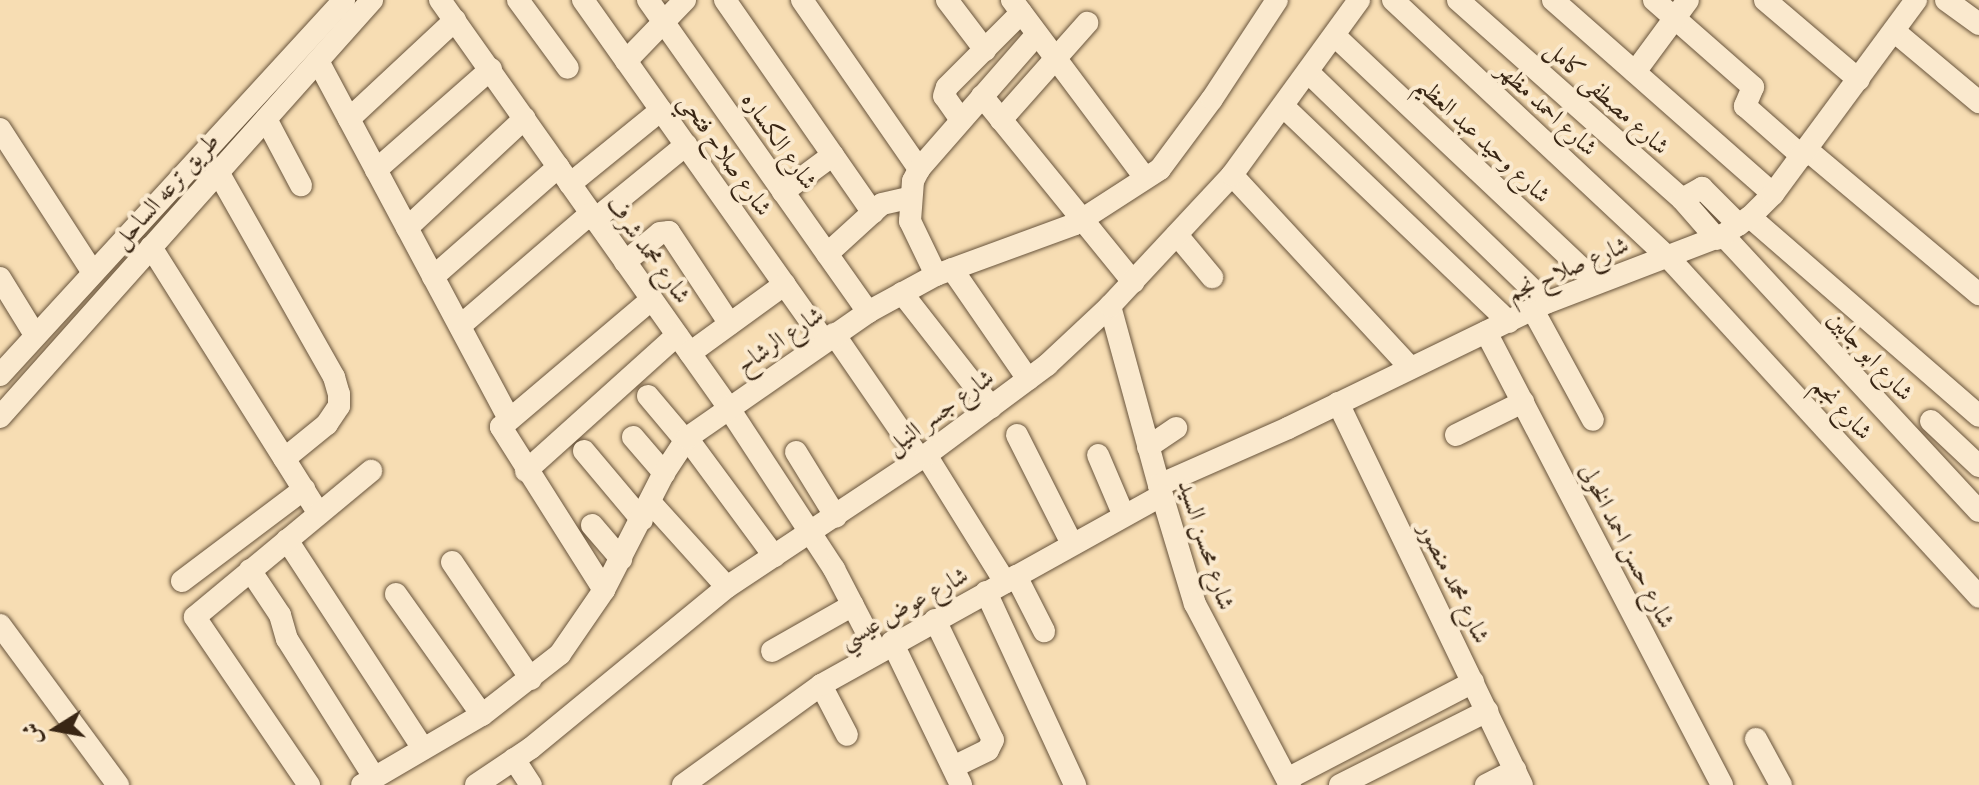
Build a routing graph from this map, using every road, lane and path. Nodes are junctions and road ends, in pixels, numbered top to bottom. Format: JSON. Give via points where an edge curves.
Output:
{"nodes":[{"id":1,"x":344,"y":0,"type":"edge"},
{"id":2,"x":372,"y":0,"type":"edge"},
{"id":3,"x":440,"y":0,"type":"edge"},
{"id":4,"x":518,"y":0,"type":"edge"},
{"id":5,"x":583,"y":0,"type":"edge"},
{"id":6,"x":648,"y":0,"type":"edge"},
{"id":7,"x":685,"y":0,"type":"edge"},
{"id":8,"x":725,"y":0,"type":"edge"},
{"id":9,"x":802,"y":0,"type":"edge"},
{"id":10,"x":947,"y":0,"type":"edge"},
{"id":11,"x":1277,"y":0,"type":"edge"},
{"id":12,"x":1359,"y":0,"type":"edge"},
{"id":13,"x":1393,"y":0,"type":"edge"},
{"id":14,"x":1458,"y":0,"type":"edge"},
{"id":15,"x":1553,"y":0,"type":"edge"},
{"id":16,"x":1654,"y":0,"type":"edge"},
{"id":17,"x":1688,"y":0,"type":"edge"},
{"id":18,"x":1765,"y":0,"type":"edge"},
{"id":19,"x":1916,"y":0,"type":"edge"},
{"id":20,"x":1946,"y":0,"type":"edge"},
{"id":21,"x":1016,"y":6,"type":"edge"},
{"id":22,"x":1675,"y":18,"type":"junction"},
{"id":23,"x":455,"y":20,"type":"junction"},
{"id":24,"x":664,"y":22,"type":"junction"},
{"id":25,"x":1087,"y":23,"type":"dead end"},
{"id":26,"x":1979,"y":24,"type":"edge"},
{"id":27,"x":1894,"y":31,"type":"junction"},
{"id":28,"x":1037,"y":34,"type":"junction"},
{"id":29,"x":1335,"y":36,"type":"junction"},
{"id":30,"x":985,"y":50,"type":"junction"},
{"id":31,"x":1055,"y":59,"type":"junction"},
{"id":32,"x":318,"y":61,"type":"junction"},
{"id":33,"x":626,"y":61,"type":"junction"},
{"id":34,"x":568,"y":68,"type":"dead end"},
{"id":35,"x":491,"y":69,"type":"junction"},
{"id":36,"x":1635,"y":72,"type":"junction"},
{"id":37,"x":1309,"y":73,"type":"junction"},
{"id":38,"x":1859,"y":80,"type":"junction"},
{"id":39,"x":982,"y":96,"type":"junction"},
{"id":40,"x":1979,"y":102,"type":"edge"},
{"id":41,"x":1284,"y":107,"type":"junction"},
{"id":42,"x":661,"y":110,"type":"junction"},
{"id":43,"x":525,"y":118,"type":"junction"},
{"id":44,"x":266,"y":119,"type":"junction"},
{"id":45,"x":349,"y":119,"type":"junction"},
{"id":46,"x":961,"y":120,"type":"junction"},
{"id":47,"x":1001,"y":120,"type":"junction"},
{"id":48,"x":0,"y":129,"type":"edge"},
{"id":49,"x":686,"y":145,"type":"junction"},
{"id":50,"x":1804,"y":152,"type":"junction"},
{"id":51,"x":833,"y":155,"type":"junction"},
{"id":52,"x":919,"y":169,"type":"junction"},
{"id":53,"x":376,"y":170,"type":"junction"},
{"id":54,"x":218,"y":172,"type":"junction"},
{"id":55,"x":1232,"y":175,"type":"junction"},
{"id":56,"x":564,"y":176,"type":"junction"},
{"id":57,"x":1145,"y":178,"type":"junction"},
{"id":58,"x":301,"y":185,"type":"dead end"},
{"id":59,"x":783,"y":192,"type":"junction"},
{"id":60,"x":1773,"y":194,"type":"junction"},
{"id":61,"x":909,"y":198,"type":"junction"},
{"id":62,"x":873,"y":213,"type":"junction"},
{"id":63,"x":592,"y":217,"type":"junction"},
{"id":64,"x":1082,"y":221,"type":"junction"},
{"id":65,"x":407,"y":228,"type":"junction"},
{"id":66,"x":1732,"y":229,"type":"junction"},
{"id":67,"x":1177,"y":235,"type":"junction"},
{"id":68,"x":151,"y":247,"type":"junction"},
{"id":69,"x":827,"y":254,"type":"junction"},
{"id":70,"x":1667,"y":256,"type":"junction"},
{"id":71,"x":625,"y":262,"type":"junction"},
{"id":72,"x":944,"y":272,"type":"junction"},
{"id":73,"x":93,"y":273,"type":"junction"},
{"id":74,"x":433,"y":277,"type":"junction"},
{"id":75,"x":1212,"y":277,"type":"dead end"},
{"id":76,"x":0,"y":278,"type":"edge"},
{"id":77,"x":1133,"y":282,"type":"junction"},
{"id":78,"x":1596,"y":282,"type":"junction"},
{"id":79,"x":785,"y":284,"type":"junction"},
{"id":80,"x":902,"y":293,"type":"junction"},
{"id":81,"x":1979,"y":294,"type":"edge"},
{"id":82,"x":651,"y":300,"type":"junction"},
{"id":83,"x":1110,"y":306,"type":"junction"},
{"id":84,"x":1540,"y":306,"type":"junction"},
{"id":85,"x":868,"y":312,"type":"junction"},
{"id":86,"x":1509,"y":322,"type":"junction"},
{"id":87,"x":730,"y":324,"type":"junction"},
{"id":88,"x":460,"y":326,"type":"junction"},
{"id":89,"x":1486,"y":332,"type":"junction"},
{"id":90,"x":35,"y":335,"type":"junction"},
{"id":91,"x":829,"y":337,"type":"junction"},
{"id":92,"x":684,"y":344,"type":"junction"},
{"id":93,"x":1411,"y":368,"type":"junction"},
{"id":94,"x":0,"y":375,"type":"edge"},
{"id":95,"x":1028,"y":379,"type":"junction"},
{"id":96,"x":648,"y":396,"type":"dead end"},
{"id":97,"x":1523,"y":402,"type":"junction"},
{"id":98,"x":1338,"y":403,"type":"junction"},
{"id":99,"x":728,"y":407,"type":"junction"},
{"id":100,"x":991,"y":407,"type":"junction"},
{"id":101,"x":1979,"y":416,"type":"edge"},
{"id":102,"x":0,"y":417,"type":"edge"},
{"id":103,"x":1593,"y":420,"type":"dead end"},
{"id":104,"x":1931,"y":421,"type":"dead end"},
{"id":105,"x":506,"y":424,"type":"junction"},
{"id":106,"x":1176,"y":428,"type":"dead end"},
{"id":107,"x":1017,"y":435,"type":"dead end"},
{"id":108,"x":1456,"y":435,"type":"dead end"},
{"id":109,"x":633,"y":437,"type":"dead end"},
{"id":110,"x":686,"y":439,"type":"junction"},
{"id":111,"x":1148,"y":447,"type":"junction"},
{"id":112,"x":584,"y":451,"type":"dead end"},
{"id":113,"x":796,"y":452,"type":"dead end"},
{"id":114,"x":1098,"y":455,"type":"dead end"},
{"id":115,"x":923,"y":457,"type":"junction"},
{"id":116,"x":284,"y":459,"type":"junction"},
{"id":117,"x":1979,"y":466,"type":"edge"},
{"id":118,"x":371,"y":471,"type":"dead end"},
{"id":119,"x":526,"y":471,"type":"junction"},
{"id":120,"x":664,"y":473,"type":"junction"},
{"id":121,"x":304,"y":489,"type":"junction"},
{"id":122,"x":1160,"y":490,"type":"junction"},
{"id":123,"x":647,"y":511,"type":"junction"},
{"id":124,"x":1979,"y":511,"type":"edge"},
{"id":125,"x":319,"y":514,"type":"junction"},
{"id":126,"x":1124,"y":516,"type":"junction"},
{"id":127,"x":836,"y":517,"type":"junction"},
{"id":128,"x":592,"y":525,"type":"dead end"},
{"id":129,"x":811,"y":533,"type":"junction"},
{"id":130,"x":287,"y":540,"type":"junction"},
{"id":131,"x":1072,"y":544,"type":"junction"},
{"id":132,"x":774,"y":556,"type":"junction"},
{"id":133,"x":621,"y":559,"type":"junction"},
{"id":134,"x":452,"y":562,"type":"dead end"},
{"id":135,"x":250,"y":570,"type":"junction"},
{"id":136,"x":182,"y":581,"type":"dead end"},
{"id":137,"x":1002,"y":583,"type":"junction"},
{"id":138,"x":727,"y":587,"type":"junction"},
{"id":139,"x":604,"y":590,"type":"junction"},
{"id":140,"x":396,"y":594,"type":"dead end"},
{"id":141,"x":1979,"y":597,"type":"edge"},
{"id":142,"x":853,"y":605,"type":"junction"},
{"id":143,"x":935,"y":620,"type":"junction"},
{"id":144,"x":0,"y":625,"type":"edge"},
{"id":145,"x":1044,"y":631,"type":"dead end"},
{"id":146,"x":885,"y":647,"type":"junction"},
{"id":147,"x":772,"y":651,"type":"dead end"},
{"id":148,"x":531,"y":679,"type":"junction"},
{"id":149,"x":1473,"y":682,"type":"junction"},
{"id":150,"x":821,"y":685,"type":"junction"},
{"id":151,"x":1487,"y":711,"type":"junction"},
{"id":152,"x":482,"y":715,"type":"junction"},
{"id":153,"x":847,"y":735,"type":"dead end"},
{"id":154,"x":1756,"y":739,"type":"dead end"},
{"id":155,"x":423,"y":749,"type":"junction"},
{"id":156,"x":514,"y":759,"type":"junction"},
{"id":157,"x":957,"y":776,"type":"edge"},
{"id":158,"x":1518,"y":778,"type":"edge"},
{"id":159,"x":368,"y":781,"type":"edge"},
{"id":160,"x":1289,"y":782,"type":"edge"},
{"id":161,"x":118,"y":785,"type":"edge"},
{"id":162,"x":309,"y":785,"type":"edge"},
{"id":163,"x":476,"y":785,"type":"edge"},
{"id":164,"x":531,"y":785,"type":"edge"},
{"id":165,"x":683,"y":785,"type":"edge"},
{"id":166,"x":1075,"y":785,"type":"edge"},
{"id":167,"x":1340,"y":785,"type":"edge"},
{"id":168,"x":1486,"y":785,"type":"edge"},
{"id":169,"x":1722,"y":785,"type":"edge"},
{"id":170,"x":1781,"y":785,"type":"edge"}],
"edges":[{"from":1,"to":73,"type":"street","name":"طريق ترعه الساحل"},
{"from":2,"to":32,"type":"street","name":"طريق ترعه الساحل"},
{"from":3,"to":23,"type":"street","name":"شارع محمد شرف"},
{"from":4,"to":34,"type":"street"},
{"from":5,"to":33,"type":"street","name":"شارع صلاح فتحي"},
{"from":6,"to":24,"type":"street","name":"شارع الكساره"},
{"from":7,"to":24,"type":"street"},
{"from":8,"to":51,"type":"street"},
{"from":9,"to":52,"type":"street"},
{"from":10,"to":30,"type":"street"},
{"from":11,"to":57,"type":"street","name":"شارع الرشاح","via":[[1173,154]]},
{"from":12,"to":29,"type":"street","name":"شارع جسر النيل"},
{"from":13,"to":70,"type":"street","name":"شارع احمد مظهر"},
{"from":14,"to":66,"type":"street","name":"شارع مصطفى كامل","via":[[1682,199]]},
{"from":15,"to":36,"type":"street"},
{"from":16,"to":22,"type":"street"},
{"from":17,"to":22,"type":"street"},
{"from":18,"to":38,"type":"street"},
{"from":19,"to":27,"type":"street","name":"شارع صلاح نجم"},
{"from":20,"to":26,"type":"street"},
{"from":21,"to":28,"type":"street"},
{"from":21,"to":30,"type":"street"},
{"from":22,"to":36,"type":"street"},
{"from":22,"to":50,"type":"street","via":[[1753,87],[1746,107]]},
{"from":23,"to":35,"type":"street","name":"شارع محمد شرف"},
{"from":23,"to":45,"type":"street"},
{"from":24,"to":33,"type":"street"},
{"from":24,"to":59,"type":"street","name":"شارع الكساره"},
{"from":25,"to":31,"type":"street"},
{"from":27,"to":38,"type":"street","name":"شارع صلاح نجم"},
{"from":27,"to":40,"type":"street"},
{"from":28,"to":31,"type":"street"},
{"from":28,"to":39,"type":"street"},
{"from":29,"to":37,"type":"street","name":"شارع جسر النيل"},
{"from":29,"to":78,"type":"street","name":"شارع وحيد عبد العظيم"},
{"from":30,"to":46,"type":"street","via":[[946,90],[944,96]]},
{"from":31,"to":47,"type":"street"},
{"from":31,"to":57,"type":"street"},
{"from":32,"to":44,"type":"street","name":"طريق ترعه الساحل"},
{"from":32,"to":45,"type":"street"},
{"from":33,"to":42,"type":"street","name":"شارع صلاح فتحي"},
{"from":35,"to":43,"type":"street","name":"شارع محمد شرف"},
{"from":35,"to":53,"type":"street"},
{"from":36,"to":60,"type":"street"},
{"from":37,"to":41,"type":"street","name":"شارع جسر النيل"},
{"from":37,"to":84,"type":"street"},
{"from":38,"to":50,"type":"street","name":"شارع صلاح نجم"},
{"from":39,"to":46,"type":"street"},
{"from":39,"to":47,"type":"street"},
{"from":41,"to":55,"type":"street","name":"شارع جسر النيل"},
{"from":41,"to":86,"type":"street"},
{"from":42,"to":49,"type":"street","name":"شارع صلاح فتحي"},
{"from":42,"to":56,"type":"street"},
{"from":43,"to":56,"type":"street","name":"شارع محمد شرف"},
{"from":43,"to":65,"type":"street"},
{"from":44,"to":54,"type":"street","name":"طريق ترعه الساحل"},
{"from":44,"to":58,"type":"street"},
{"from":45,"to":53,"type":"street"},
{"from":46,"to":52,"type":"street"},
{"from":47,"to":64,"type":"street"},
{"from":48,"to":73,"type":"street"},
{"from":49,"to":63,"type":"street"},
{"from":49,"to":79,"type":"street","name":"شارع صلاح فتحي"},
{"from":50,"to":60,"type":"street","name":"شارع صلاح نجم"},
{"from":50,"to":81,"type":"street"},
{"from":51,"to":59,"type":"street"},
{"from":51,"to":62,"type":"street"},
{"from":52,"to":61,"type":"street"},
{"from":53,"to":65,"type":"street"},
{"from":54,"to":68,"type":"street","name":"طريق ترعه الساحل"},
{"from":54,"to":116,"type":"street","via":[[338,387],[339,406],[333,416]]},
{"from":55,"to":67,"type":"street","name":"شارع جسر النيل"},
{"from":55,"to":93,"type":"street"},
{"from":56,"to":63,"type":"street","name":"شارع محمد شرف"},
{"from":56,"to":74,"type":"street"},
{"from":57,"to":64,"type":"street","name":"شارع الرشاح"},
{"from":59,"to":69,"type":"street","name":"شارع الكساره"},
{"from":60,"to":66,"type":"street","name":"شارع صلاح نجم"},
{"from":61,"to":62,"type":"street","via":[[887,202]]},
{"from":61,"to":72,"type":"street","via":[[910,221]]},
{"from":62,"to":69,"type":"street"},
{"from":63,"to":71,"type":"street","name":"شارع محمد شرف"},
{"from":63,"to":88,"type":"street"},
{"from":64,"to":72,"type":"street","name":"شارع الرشاح"},
{"from":64,"to":77,"type":"street"},
{"from":65,"to":74,"type":"street"},
{"from":66,"to":70,"type":"street","name":"شارع صلاح نجم"},
{"from":66,"to":101,"type":"street"},
{"from":66,"to":124,"type":"street","name":"شارع ابو جابين"},
{"from":67,"to":75,"type":"street"},
{"from":67,"to":77,"type":"street","name":"شارع جسر النيل"},
{"from":68,"to":102,"type":"street","name":"طريق ترعه الساحل"},
{"from":68,"to":116,"type":"street"},
{"from":69,"to":85,"type":"street","name":"شارع الكساره"},
{"from":70,"to":78,"type":"street","name":"شارع صلاح نجم"},
{"from":70,"to":141,"type":"street","name":"شارع نجم"},
{"from":71,"to":82,"type":"street","name":"شارع محمد شرف"},
{"from":71,"to":87,"type":"street","via":[[660,233],[669,232]]},
{"from":72,"to":80,"type":"street","name":"شارع الرشاح"},
{"from":72,"to":95,"type":"street"},
{"from":73,"to":90,"type":"street","name":"طريق ترعه الساحل"},
{"from":74,"to":88,"type":"street"},
{"from":76,"to":90,"type":"street"},
{"from":77,"to":83,"type":"street","name":"شارع جسر النيل"},
{"from":78,"to":84,"type":"street","name":"شارع صلاح نجم"},
{"from":79,"to":87,"type":"street"},
{"from":79,"to":91,"type":"street","name":"شارع صلاح فتحي"},
{"from":80,"to":85,"type":"street","name":"شارع الرشاح"},
{"from":80,"to":100,"type":"street"},
{"from":82,"to":92,"type":"street","name":"شارع محمد شرف"},
{"from":82,"to":105,"type":"street"},
{"from":83,"to":95,"type":"street","name":"شارع جسر النيل"},
{"from":83,"to":111,"type":"street","name":"شارع محسن السيد"},
{"from":84,"to":86,"type":"street","name":"شارع صلاح نجم"},
{"from":84,"to":103,"type":"street"},
{"from":85,"to":91,"type":"street","name":"شارع الرشاح"},
{"from":86,"to":89,"type":"street","name":"شارع صلاح نجم"},
{"from":87,"to":92,"type":"street"},
{"from":88,"to":105,"type":"street"},
{"from":89,"to":93,"type":"street","name":"شارع صلاح نجم"},
{"from":89,"to":97,"type":"street","name":"شارع حسن احمد الخولى"},
{"from":90,"to":94,"type":"street","name":"طريق ترعه الساحل"},
{"from":91,"to":99,"type":"street","name":"شارع الرشاح"},
{"from":91,"to":115,"type":"street","name":"شارع صلاح فتحي"},
{"from":92,"to":99,"type":"street","name":"شارع محمد شرف"},
{"from":92,"to":119,"type":"street"},
{"from":93,"to":98,"type":"street","name":"شارع صلاح نجم"},
{"from":95,"to":100,"type":"street","name":"شارع جسر النيل"},
{"from":96,"to":110,"type":"street"},
{"from":97,"to":108,"type":"street"},
{"from":97,"to":169,"type":"street","name":"شارع حسن احمد الخولى"},
{"from":98,"to":122,"type":"street","name":"شارع صلاح نجم"},
{"from":98,"to":149,"type":"street","name":"شارع محمد منصور"},
{"from":99,"to":110,"type":"street","name":"شارع الرشاح"},
{"from":99,"to":129,"type":"street","name":"شارع محمد شرف"},
{"from":100,"to":115,"type":"street","name":"شارع جسر النيل"},
{"from":104,"to":117,"type":"street"},
{"from":105,"to":119,"type":"street"},
{"from":106,"to":111,"type":"street"},
{"from":107,"to":131,"type":"street"},
{"from":109,"to":120,"type":"street"},
{"from":110,"to":120,"type":"street","name":"شارع الرشاح"},
{"from":110,"to":132,"type":"street"},
{"from":111,"to":122,"type":"street","name":"شارع محسن السيد"},
{"from":112,"to":123,"type":"street"},
{"from":113,"to":127,"type":"street"},
{"from":114,"to":126,"type":"street"},
{"from":115,"to":127,"type":"street","name":"شارع جسر النيل"},
{"from":115,"to":137,"type":"street","name":"شارع صلاح فتحي"},
{"from":116,"to":121,"type":"street"},
{"from":118,"to":125,"type":"street"},
{"from":119,"to":139,"type":"street"},
{"from":120,"to":123,"type":"street","name":"شارع الرشاح"},
{"from":121,"to":125,"type":"street"},
{"from":121,"to":136,"type":"street"},
{"from":122,"to":126,"type":"street","name":"شارع عوض عيسي"},
{"from":122,"to":160,"type":"street","name":"شارع محسن السيد","via":[[1195,604]]},
{"from":123,"to":133,"type":"street","name":"شارع الرشاح"},
{"from":123,"to":138,"type":"street"},
{"from":125,"to":130,"type":"street"},
{"from":126,"to":131,"type":"street","name":"شارع عوض عيسي"},
{"from":127,"to":129,"type":"street","name":"شارع جسر النيل"},
{"from":128,"to":133,"type":"street"},
{"from":129,"to":132,"type":"street","name":"شارع جسر النيل"},
{"from":129,"to":142,"type":"street","name":"شارع محمد شرف"},
{"from":130,"to":135,"type":"street"},
{"from":130,"to":155,"type":"street"},
{"from":131,"to":137,"type":"street","name":"شارع عوض عيسي"},
{"from":132,"to":138,"type":"street","name":"شارع جسر النيل"},
{"from":133,"to":139,"type":"street","name":"شارع الرشاح"},
{"from":134,"to":148,"type":"street"},
{"from":135,"to":159,"type":"street","via":[[280,615],[287,639]]},
{"from":135,"to":162,"type":"street","via":[[197,614],[196,623]]},
{"from":137,"to":143,"type":"street","name":"شارع عوض عيسي"},
{"from":137,"to":145,"type":"street"},
{"from":137,"to":166,"type":"street"},
{"from":138,"to":156,"type":"street","name":"شارع جسر النيل"},
{"from":139,"to":148,"type":"street","name":"شارع الرشاح","via":[[560,654]]},
{"from":140,"to":152,"type":"street"},
{"from":142,"to":146,"type":"street","name":"شارع محمد شرف"},
{"from":142,"to":147,"type":"street"},
{"from":143,"to":146,"type":"street","name":"شارع عوض عيسي"},
{"from":143,"to":157,"type":"street","via":[[993,743]]},
{"from":144,"to":161,"type":"street"},
{"from":146,"to":150,"type":"street","name":"شارع عوض عيسي"},
{"from":146,"to":157,"type":"street","name":"شارع محمد شرف"},
{"from":148,"to":152,"type":"street","name":"شارع الرشاح"},
{"from":149,"to":151,"type":"street","name":"شارع محمد منصور"},
{"from":149,"to":160,"type":"street"},
{"from":150,"to":153,"type":"street"},
{"from":150,"to":165,"type":"street","name":"شارع عوض عيسي"},
{"from":151,"to":158,"type":"street","name":"شارع محمد منصور"},
{"from":151,"to":167,"type":"street"},
{"from":152,"to":155,"type":"street","name":"شارع الرشاح"},
{"from":154,"to":170,"type":"street"},
{"from":155,"to":159,"type":"street","name":"شارع الرشاح"},
{"from":156,"to":163,"type":"street","name":"شارع جسر النيل"},
{"from":156,"to":164,"type":"street"},
{"from":158,"to":168,"type":"street"}]}
